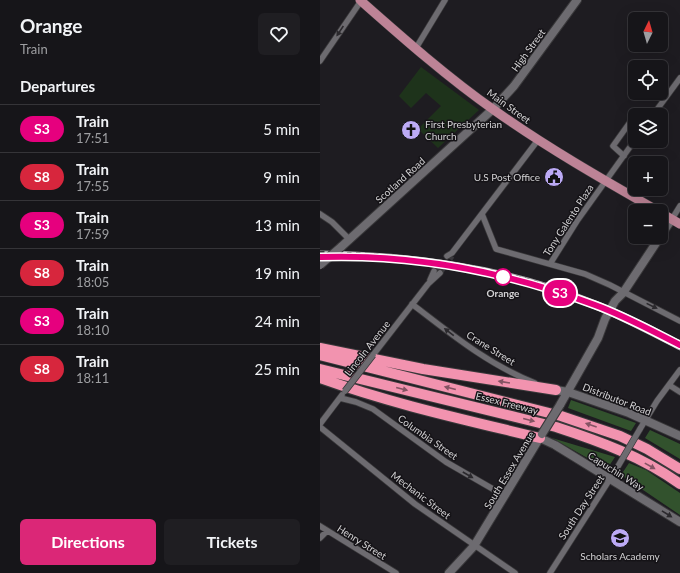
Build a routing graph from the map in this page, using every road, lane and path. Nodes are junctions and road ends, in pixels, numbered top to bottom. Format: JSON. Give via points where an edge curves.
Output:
{"nodes":[{"id":1,"x":360,"y":0,"type":"edge"},
{"id":2,"x":445,"y":0,"type":"edge"},
{"id":3,"x":577,"y":0,"type":"edge"},
{"id":4,"x":416,"y":48,"type":"junction"},
{"id":5,"x":320,"y":61,"type":"edge"},
{"id":6,"x":680,"y":78,"type":"edge"},
{"id":7,"x":658,"y":108,"type":"edge"},
{"id":8,"x":493,"y":110,"type":"junction"},
{"id":9,"x":628,"y":125,"type":"edge"},
{"id":10,"x":538,"y":140,"type":"junction"},
{"id":11,"x":630,"y":148,"type":"edge"},
{"id":12,"x":624,"y":156,"type":"junction"},
{"id":13,"x":605,"y":180,"type":"junction"},
{"id":14,"x":646,"y":204,"type":"edge"},
{"id":15,"x":680,"y":206,"type":"edge"},
{"id":16,"x":320,"y":214,"type":"edge"},
{"id":17,"x":482,"y":214,"type":"junction"},
{"id":18,"x":668,"y":217,"type":"edge"},
{"id":19,"x":672,"y":219,"type":"junction"},
{"id":20,"x":680,"y":224,"type":"edge"},
{"id":21,"x":668,"y":225,"type":"edge"},
{"id":22,"x":350,"y":240,"type":"junction"},
{"id":23,"x":655,"y":244,"type":"edge"},
{"id":24,"x":450,"y":255,"type":"tunnel mouth"},
{"id":25,"x":550,"y":264,"type":"junction"},
{"id":26,"x":320,"y":265,"type":"edge"},
{"id":27,"x":437,"y":272,"type":"tunnel mouth"},
{"id":28,"x":623,"y":293,"type":"junction"},
{"id":29,"x":412,"y":304,"type":"junction"},
{"id":30,"x":680,"y":321,"type":"edge"},
{"id":31,"x":320,"y":348,"type":"edge"},
{"id":32,"x":320,"y":355,"type":"edge"},
{"id":33,"x":320,"y":369,"type":"edge"},
{"id":34,"x":680,"y":370,"type":"edge"},
{"id":35,"x":320,"y":378,"type":"edge"},
{"id":36,"x":669,"y":385,"type":"junction"},
{"id":37,"x":556,"y":390,"type":"junction"},
{"id":38,"x":568,"y":392,"type":"junction"},
{"id":39,"x":680,"y":392,"type":"edge"},
{"id":40,"x":340,"y":398,"type":"junction"},
{"id":41,"x":645,"y":420,"type":"junction"},
{"id":42,"x":320,"y":424,"type":"edge"},
{"id":43,"x":320,"y":427,"type":"edge"},
{"id":44,"x":541,"y":436,"type":"junction"},
{"id":45,"x":680,"y":436,"type":"edge"},
{"id":46,"x":680,"y":469,"type":"edge"},
{"id":47,"x":610,"y":479,"type":"junction"},
{"id":48,"x":680,"y":484,"type":"edge"},
{"id":49,"x":505,"y":496,"type":"junction"},
{"id":50,"x":680,"y":522,"type":"edge"},
{"id":51,"x":320,"y":526,"type":"edge"},
{"id":52,"x":327,"y":530,"type":"junction"},
{"id":53,"x":320,"y":538,"type":"edge"},
{"id":54,"x":474,"y":546,"type":"junction"},
{"id":55,"x":396,"y":573,"type":"edge"},
{"id":56,"x":449,"y":573,"type":"edge"},
{"id":57,"x":515,"y":573,"type":"edge"},
{"id":58,"x":550,"y":573,"type":"edge"}],
"edges":[{"from":1,"to":4,"type":"main road","name":"Main Street"},
{"from":1,"to":5,"type":"street","one_way":true},
{"from":2,"to":4,"type":"street"},
{"from":3,"to":8,"type":"main road","name":"High Street","via":[[514,86]]},
{"from":4,"to":8,"type":"main road","name":"Main Street"},
{"from":6,"to":7,"type":"street"},
{"from":8,"to":10,"type":"main road","name":"Main Street"},
{"from":8,"to":22,"type":"main road","name":"Scotland Road"},
{"from":9,"to":12,"type":"street","via":[[613,146]]},
{"from":10,"to":13,"type":"main road","name":"Main Street"},
{"from":10,"to":17,"type":"street"},
{"from":11,"to":12,"type":"street","name":"Tony Galento Plaza"},
{"from":12,"to":13,"type":"street","name":"Tony Galento Plaza"},
{"from":13,"to":14,"type":"main road","name":"Main Street"},
{"from":13,"to":25,"type":"street","name":"Tony Galento Plaza"},
{"from":15,"to":19,"type":"street"},
{"from":16,"to":22,"type":"street"},
{"from":17,"to":24,"type":"street"},
{"from":17,"to":25,"type":"street","via":[[496,249]]},
{"from":18,"to":19,"type":"main road"},
{"from":19,"to":20,"type":"main road"},
{"from":19,"to":21,"type":"main road","name":"South Essex Avenue"},
{"from":22,"to":26,"type":"main road","name":"Scotland Road","bridge":true},
{"from":23,"to":28,"type":"main road","name":"South Essex Avenue"},
{"from":25,"to":28,"type":"street","name":"Tony Galento Plaza","via":[[586,274]]},
{"from":27,"to":29,"type":"street","name":"Lincoln Avenue"},
{"from":28,"to":30,"type":"street","name":"Tony Galento Plaza","one_way":true},
{"from":28,"to":38,"type":"main road","name":"South Essex Avenue","via":[[615,301],[605,319],[602,331]]},
{"from":37,"to":29,"type":"street","name":"Crane Street","one_way":true,"via":[[524,379],[489,360]]},
{"from":29,"to":40,"type":"street","name":"Lincoln Avenue","bridge":true},
{"from":37,"to":31,"type":"highway","one_way":true,"via":[[423,369]]},
{"from":46,"to":32,"type":"highway","name":"Essex Freeway","one_way":true,"via":[[648,449],[620,436],[562,416]]},
{"from":33,"to":48,"type":"highway","name":"Essex Freeway","one_way":true,"via":[[571,432],[637,458]]},
{"from":34,"to":36,"type":"street","name":"South Day Street"},
{"from":35,"to":44,"type":"highway","via":[[403,404]]},
{"from":36,"to":39,"type":"street"},
{"from":36,"to":41,"type":"street","name":"South Day Street"},
{"from":37,"to":38,"type":"main road","name":"Crane Street"},
{"from":38,"to":41,"type":"main road","name":"Distributor Road","via":[[629,412]]},
{"from":38,"to":44,"type":"main road","name":"South Essex Avenue","bridge":true},
{"from":40,"to":42,"type":"street","name":"Lincoln Avenue"},
{"from":40,"to":49,"type":"street","name":"Columbia Street","one_way":true,"via":[[373,409],[446,462]]},
{"from":41,"to":45,"type":"main road","name":"Distributor Road"},
{"from":41,"to":47,"type":"street","name":"South Day Street","bridge":true},
{"from":43,"to":54,"type":"street","name":"Mechanic Street","via":[[415,504]]},
{"from":44,"to":47,"type":"main road","name":"Capuchin Way"},
{"from":44,"to":49,"type":"main road","name":"South Essex Avenue"},
{"from":47,"to":50,"type":"main road","name":"Capuchin Way","one_way":true},
{"from":47,"to":58,"type":"street","name":"South Day Street"},
{"from":49,"to":54,"type":"main road","name":"South Essex Avenue"},
{"from":51,"to":52,"type":"street","name":"Henry Street"},
{"from":52,"to":53,"type":"street"},
{"from":52,"to":55,"type":"street","name":"Henry Street"},
{"from":54,"to":56,"type":"main road","name":"South Essex Avenue"},
{"from":54,"to":57,"type":"street","name":"Mechanic Street"}]}
